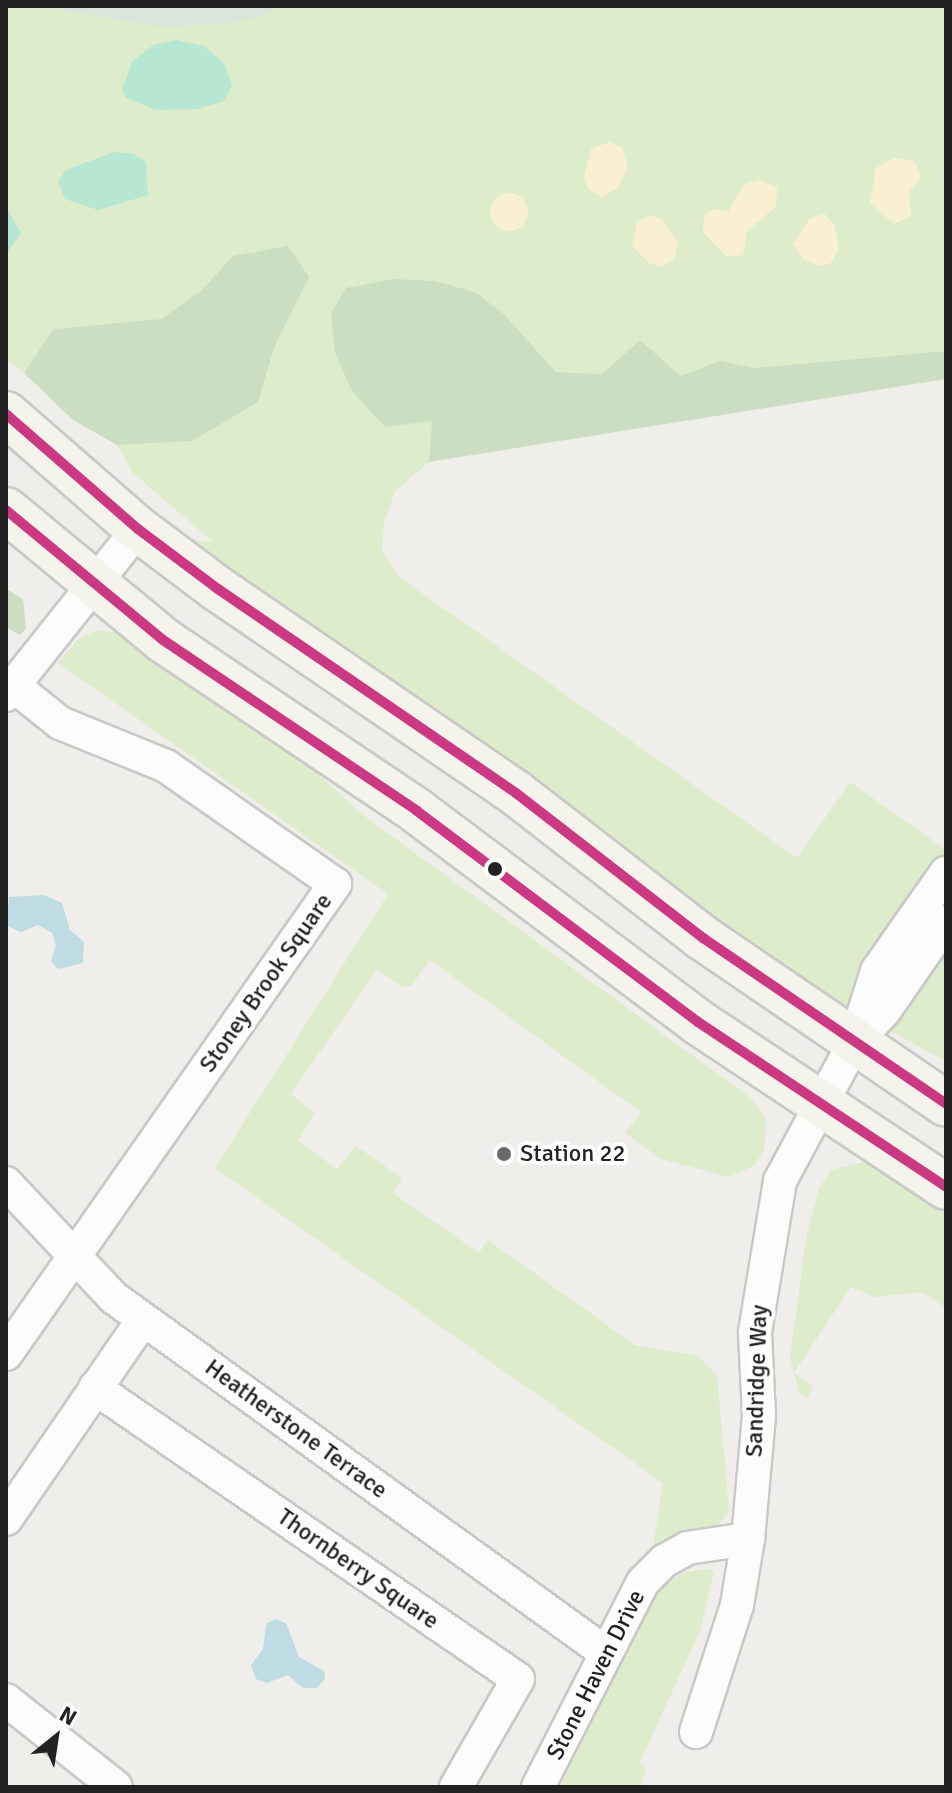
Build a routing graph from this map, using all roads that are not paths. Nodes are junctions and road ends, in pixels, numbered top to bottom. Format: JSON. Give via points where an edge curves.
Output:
{"nodes":[{"id":1,"x":6,"y":414,"type":"edge"},
{"id":2,"x":6,"y":510,"type":"edge"},
{"id":3,"x":138,"y":529,"type":"junction"},
{"id":4,"x":93,"y":585,"type":"junction"},
{"id":5,"x":10,"y":690,"type":"edge"},
{"id":6,"x":946,"y":873,"type":"edge"},
{"id":7,"x":946,"y":922,"type":"edge"},
{"id":8,"x":854,"y":1043,"type":"junction"},
{"id":9,"x":820,"y":1104,"type":"junction"},
{"id":10,"x":946,"y":1104,"type":"edge"},
{"id":11,"x":6,"y":1183,"type":"edge"},
{"id":12,"x":946,"y":1187,"type":"edge"},
{"id":13,"x":74,"y":1255,"type":"junction"},
{"id":14,"x":143,"y":1320,"type":"junction"},
{"id":15,"x":6,"y":1354,"type":"edge"},
{"id":16,"x":95,"y":1388,"type":"junction"},
{"id":17,"x":6,"y":1519,"type":"edge"},
{"id":18,"x":748,"y":1539,"type":"junction"},
{"id":19,"x":606,"y":1653,"type":"junction"},
{"id":20,"x":6,"y":1700,"type":"edge"},
{"id":21,"x":696,"y":1732,"type":"dead end"},
{"id":22,"x":116,"y":1787,"type":"edge"},
{"id":23,"x":456,"y":1787,"type":"edge"},
{"id":24,"x":538,"y":1787,"type":"edge"}],
"edges":[{"from":1,"to":3,"type":"main road"},
{"from":2,"to":4,"type":"main road"},
{"from":3,"to":4,"type":"street"},
{"from":3,"to":8,"type":"main road","via":[[316,660],[516,793],[703,938]]},
{"from":4,"to":5,"type":"street"},
{"from":4,"to":9,"type":"main road","via":[[312,744],[417,811],[698,1022]]},
{"from":5,"to":13,"type":"street","name":"Stoney Brook Square","via":[[60,723],[166,766],[335,884]]},
{"from":6,"to":8,"type":"street","via":[[877,971]]},
{"from":7,"to":8,"type":"street","via":[[885,1010]]},
{"from":8,"to":9,"type":"street","name":"Sandridge Way"},
{"from":8,"to":10,"type":"main road"},
{"from":9,"to":12,"type":"main road"},
{"from":9,"to":18,"type":"street","name":"Sandridge Way","via":[[780,1181],[772,1209],[755,1332],[759,1415]]},
{"from":11,"to":13,"type":"street","name":"Heatherstone Terrace"},
{"from":13,"to":14,"type":"street","name":"Heatherstone Terrace"},
{"from":13,"to":15,"type":"street","name":"Stoney Brook Square"},
{"from":14,"to":16,"type":"street"},
{"from":14,"to":19,"type":"street","name":"Heatherstone Terrace"},
{"from":16,"to":17,"type":"street"},
{"from":16,"to":23,"type":"street","name":"Thornberry Square","via":[[518,1679]]},
{"from":18,"to":19,"type":"street","name":"Stone Haven Drive","via":[[687,1548],[664,1561],[643,1582]]},
{"from":18,"to":21,"type":"street","name":"Sandridge Way","via":[[737,1605]]},
{"from":19,"to":24,"type":"street","name":"Stone Haven Drive"},
{"from":20,"to":22,"type":"street"}]}
